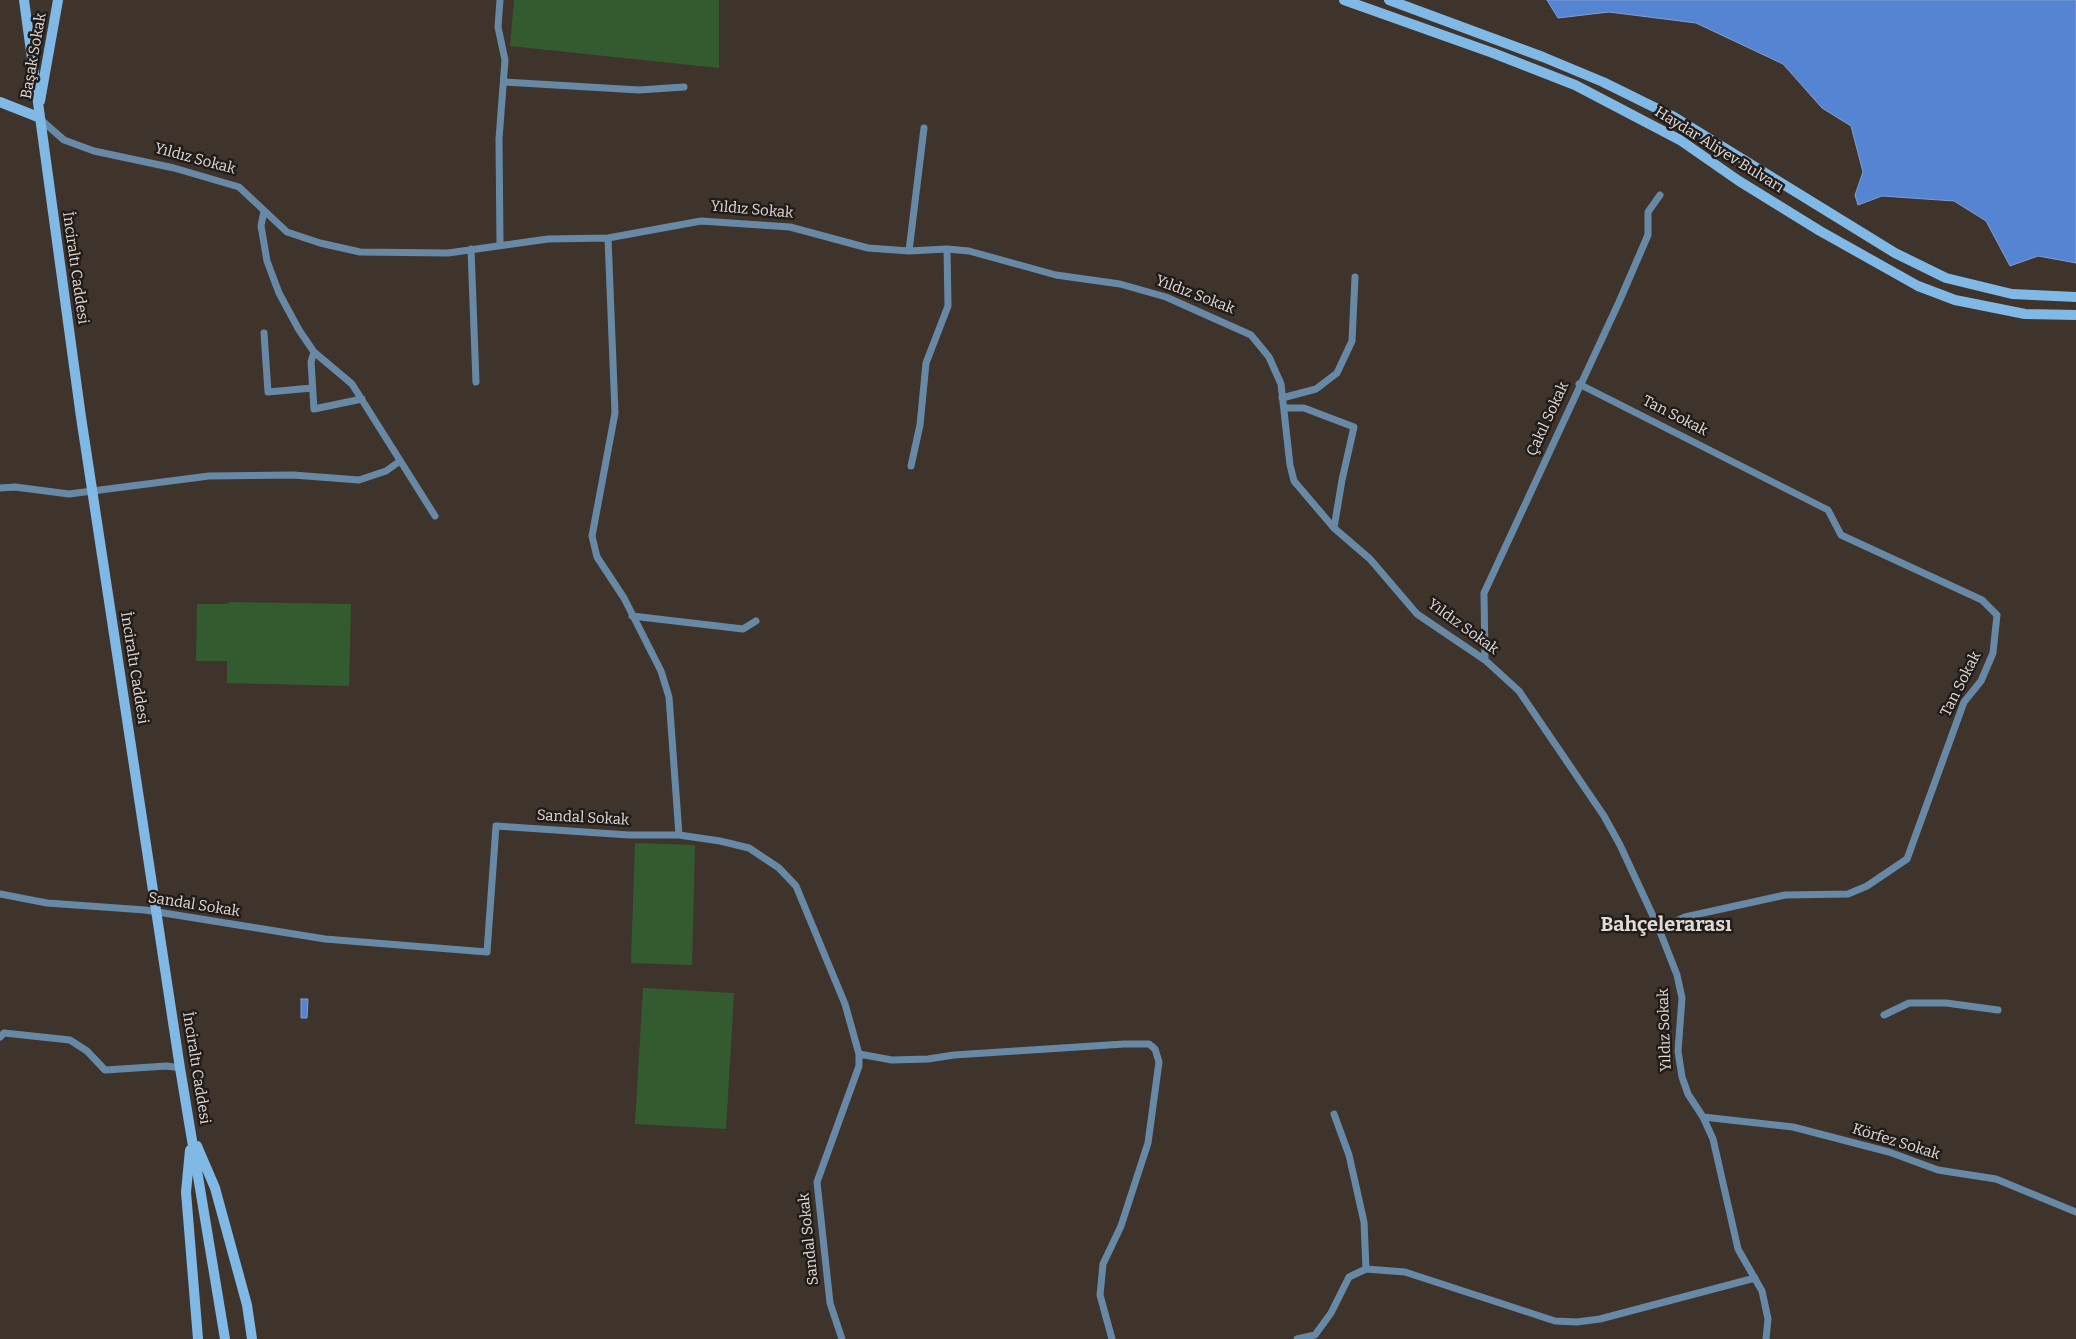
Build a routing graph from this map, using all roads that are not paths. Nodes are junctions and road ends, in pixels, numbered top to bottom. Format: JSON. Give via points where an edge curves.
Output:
{"nodes":[{"id":1,"x":24,"y":0,"type":"edge"},
{"id":2,"x":58,"y":0,"type":"edge"},
{"id":3,"x":500,"y":0,"type":"edge"},
{"id":4,"x":1344,"y":0,"type":"edge"},
{"id":5,"x":1389,"y":0,"type":"edge"},
{"id":6,"x":504,"y":82,"type":"junction"},
{"id":7,"x":684,"y":87,"type":"dead end"},
{"id":8,"x":0,"y":102,"type":"edge"},
{"id":9,"x":38,"y":117,"type":"junction"},
{"id":10,"x":924,"y":128,"type":"dead end"},
{"id":11,"x":1660,"y":195,"type":"dead end"},
{"id":12,"x":264,"y":211,"type":"junction"},
{"id":13,"x":608,"y":238,"type":"junction"},
{"id":14,"x":500,"y":244,"type":"junction"},
{"id":15,"x":470,"y":249,"type":"junction"},
{"id":16,"x":947,"y":249,"type":"junction"},
{"id":17,"x":909,"y":251,"type":"junction"},
{"id":18,"x":1355,"y":277,"type":"dead end"},
{"id":19,"x":2076,"y":297,"type":"edge"},
{"id":20,"x":2076,"y":315,"type":"edge"},
{"id":21,"x":264,"y":333,"type":"dead end"},
{"id":22,"x":314,"y":352,"type":"junction"},
{"id":23,"x":476,"y":382,"type":"dead end"},
{"id":24,"x":1580,"y":384,"type":"junction"},
{"id":25,"x":312,"y":388,"type":"junction"},
{"id":26,"x":1282,"y":398,"type":"junction"},
{"id":27,"x":362,"y":399,"type":"junction"},
{"id":28,"x":1284,"y":408,"type":"junction"},
{"id":29,"x":400,"y":461,"type":"junction"},
{"id":30,"x":911,"y":466,"type":"dead end"},
{"id":31,"x":0,"y":488,"type":"edge"},
{"id":32,"x":93,"y":492,"type":"junction"},
{"id":33,"x":435,"y":516,"type":"dead end"},
{"id":34,"x":1334,"y":528,"type":"junction"},
{"id":35,"x":632,"y":616,"type":"junction"},
{"id":36,"x":756,"y":621,"type":"dead end"},
{"id":37,"x":1486,"y":660,"type":"junction"},
{"id":38,"x":679,"y":835,"type":"junction"},
{"id":39,"x":0,"y":894,"type":"edge"},
{"id":40,"x":158,"y":914,"type":"junction"},
{"id":41,"x":1660,"y":929,"type":"junction"},
{"id":42,"x":1998,"y":1010,"type":"dead end"},
{"id":43,"x":1884,"y":1015,"type":"dead end"},
{"id":44,"x":0,"y":1037,"type":"edge"},
{"id":45,"x":858,"y":1054,"type":"junction"},
{"id":46,"x":180,"y":1068,"type":"junction"},
{"id":47,"x":1334,"y":1114,"type":"dead end"},
{"id":48,"x":1703,"y":1117,"type":"junction"},
{"id":49,"x":191,"y":1134,"type":"junction"},
{"id":50,"x":2076,"y":1212,"type":"edge"},
{"id":51,"x":1366,"y":1269,"type":"junction"},
{"id":52,"x":1755,"y":1278,"type":"junction"},
{"id":53,"x":198,"y":1339,"type":"edge"},
{"id":54,"x":225,"y":1339,"type":"edge"},
{"id":55,"x":252,"y":1339,"type":"edge"},
{"id":56,"x":842,"y":1339,"type":"edge"},
{"id":57,"x":1112,"y":1339,"type":"edge"},
{"id":58,"x":1297,"y":1339,"type":"edge"},
{"id":59,"x":1766,"y":1339,"type":"edge"}],
"edges":[{"from":1,"to":9,"type":"main road","name":"İnciraltı Caddesi"},
{"from":2,"to":9,"type":"main road","name":"Başak Sokak"},
{"from":3,"to":6,"type":"street","via":[[498,27],[505,51]]},
{"from":4,"to":20,"type":"main road","name":"Haydar Aliyev Bulvarı","via":[[1575,85],[1680,140],[1738,181],[1918,286],[1955,300],[2024,314]]},
{"from":5,"to":19,"type":"main road","name":"Haydar Aliyev Bulvarı","via":[[1544,57],[1674,117],[1895,253],[1946,278],[2012,294]]},
{"from":6,"to":7,"type":"street","via":[[639,90]]},
{"from":6,"to":14,"type":"street","via":[[499,139]]},
{"from":8,"to":9,"type":"main road","name":"Yıldız Sokak"},
{"from":9,"to":12,"type":"street","name":"Yıldız Sokak","via":[[64,140],[94,151],[174,168],[239,187]]},
{"from":9,"to":32,"type":"main road","name":"İnciraltı Caddesi"},
{"from":10,"to":17,"type":"street"},
{"from":11,"to":24,"type":"street","name":"Çakıl Sokak","via":[[1648,212],[1648,235]]},
{"from":12,"to":15,"type":"street","name":"Yıldız Sokak","via":[[287,232],[360,252],[448,253]]},
{"from":12,"to":22,"type":"street","via":[[261,226],[267,261],[280,293]]},
{"from":13,"to":14,"type":"street","name":"Yıldız Sokak","via":[[548,238]]},
{"from":13,"to":17,"type":"street","name":"Yıldız Sokak","via":[[701,220],[790,227],[868,248]]},
{"from":13,"to":35,"type":"street","via":[[615,413],[592,536],[597,557]]},
{"from":14,"to":15,"type":"street","name":"Yıldız Sokak"},
{"from":15,"to":23,"type":"street"},
{"from":16,"to":17,"type":"street","name":"Yıldız Sokak"},
{"from":16,"to":26,"type":"street","name":"Yıldız Sokak","via":[[969,251],[1056,275],[1120,284],[1166,297],[1231,324],[1251,335],[1269,357],[1281,384]]},
{"from":16,"to":30,"type":"street","via":[[948,306],[926,363],[920,424]]},
{"from":18,"to":26,"type":"street","via":[[1352,341],[1336,373],[1316,389]]},
{"from":21,"to":25,"type":"street","via":[[268,392]]},
{"from":22,"to":25,"type":"street"},
{"from":22,"to":27,"type":"street","via":[[345,377]]},
{"from":24,"to":37,"type":"street","name":"Çakıl Sokak","via":[[1484,593]]},
{"from":24,"to":41,"type":"street","name":"Tan Sokak","via":[[1828,510],[1841,535],[1982,600],[1997,615],[1993,653],[1982,681],[1964,702],[1907,858],[1867,886],[1848,894],[1785,895],[1685,917]]},
{"from":25,"to":27,"type":"street","via":[[314,409]]},
{"from":26,"to":28,"type":"street","name":"Yıldız Sokak"},
{"from":27,"to":29,"type":"street"},
{"from":28,"to":34,"type":"street","name":"Yıldız Sokak","via":[[1294,481]]},
{"from":28,"to":34,"type":"street","via":[[1304,408],[1354,427]]},
{"from":29,"to":32,"type":"street","via":[[386,471],[359,480],[293,475],[209,476]]},
{"from":29,"to":33,"type":"street"},
{"from":31,"to":32,"type":"street","via":[[68,494]]},
{"from":32,"to":40,"type":"main road","name":"İnciraltı Caddesi"},
{"from":34,"to":37,"type":"street","name":"Yıldız Sokak","via":[[1370,559],[1417,614]]},
{"from":35,"to":36,"type":"street","via":[[742,629]]},
{"from":35,"to":38,"type":"street","via":[[661,671],[669,697]]},
{"from":37,"to":41,"type":"street","name":"Yıldız Sokak","via":[[1519,691],[1604,816]]},
{"from":38,"to":40,"type":"street","name":"Sandal Sokak","via":[[496,826],[487,952],[325,938]]},
{"from":38,"to":45,"type":"street","name":"Sandal Sokak","via":[[720,840],[749,848],[779,868],[796,886],[845,1004]]},
{"from":39,"to":40,"type":"street","name":"Sandal Sokak","via":[[47,903],[145,910]]},
{"from":40,"to":46,"type":"main road","name":"İnciraltı Caddesi"},
{"from":41,"to":48,"type":"street","name":"Yıldız Sokak","via":[[1682,998],[1678,1051],[1682,1078]]},
{"from":42,"to":43,"type":"street","via":[[1946,1003],[1909,1003]]},
{"from":44,"to":46,"type":"street","via":[[4,1033],[70,1040],[106,1070]]},
{"from":45,"to":56,"type":"street","name":"Sandal Sokak","via":[[859,1066],[817,1182],[830,1303]]},
{"from":45,"to":57,"type":"street","via":[[892,1060],[1124,1044],[1149,1044],[1155,1048],[1159,1062],[1148,1143],[1121,1226],[1103,1264],[1100,1295]]},
{"from":46,"to":49,"type":"main road","name":"İnciraltı Caddesi"},
{"from":47,"to":51,"type":"street","via":[[1349,1155],[1364,1222]]},
{"from":48,"to":50,"type":"street","name":"Körfez Sokak","via":[[1793,1127],[1889,1152],[1938,1170],[1996,1179]]},
{"from":48,"to":52,"type":"street","name":"Yıldız Sokak","via":[[1719,1160],[1738,1249]]},
{"from":49,"to":53,"type":"main road","via":[[186,1192]]},
{"from":49,"to":54,"type":"main road","name":"İnciraltı Caddesi"},
{"from":49,"to":55,"type":"main road","via":[[215,1188],[247,1306]]},
{"from":51,"to":52,"type":"street","via":[[1405,1272],[1555,1321],[1577,1322],[1600,1319]]},
{"from":51,"to":58,"type":"street","via":[[1349,1277],[1316,1335]]},
{"from":52,"to":59,"type":"street","name":"Yıldız Sokak","via":[[1762,1291],[1768,1319]]}]}
